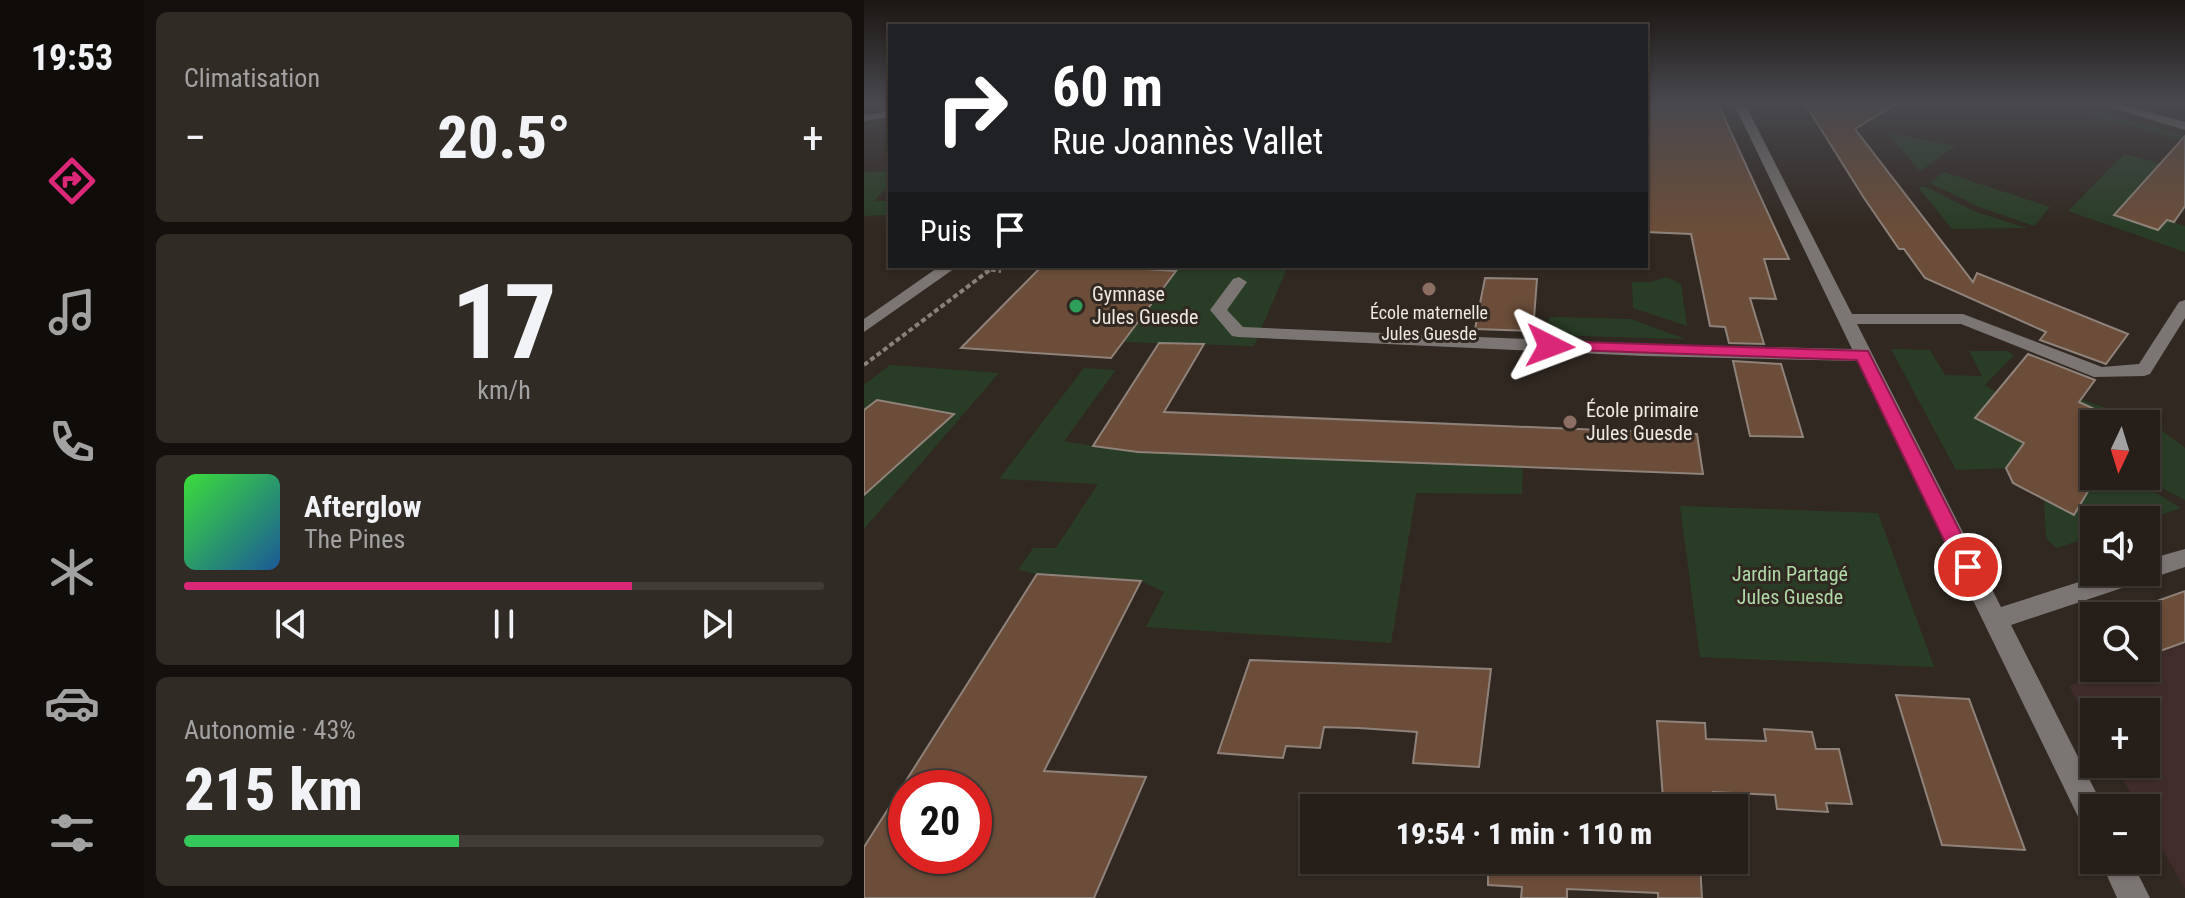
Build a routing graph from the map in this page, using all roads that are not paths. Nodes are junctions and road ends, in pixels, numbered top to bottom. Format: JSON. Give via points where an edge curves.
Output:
{"nodes":[{"id":1,"x":1759,"y":144,"type":"edge"},
{"id":2,"x":947,"y":268,"type":"edge"},
{"id":3,"x":1239,"y":282,"type":"dead end"},
{"id":4,"x":2185,"y":305,"type":"edge"},
{"id":5,"x":1845,"y":319,"type":"junction"},
{"id":6,"x":864,"y":327,"type":"edge"},
{"id":7,"x":1862,"y":355,"type":"junction"},
{"id":8,"x":2185,"y":558,"type":"edge"},
{"id":9,"x":2160,"y":566,"type":"edge"},
{"id":10,"x":2098,"y":586,"type":"edge"},
{"id":11,"x":1994,"y":620,"type":"junction"},
{"id":12,"x":2081,"y":794,"type":"edge"},
{"id":13,"x":2122,"y":874,"type":"edge"},
{"id":14,"x":2134,"y":898,"type":"edge"}],
"edges":[{"from":1,"to":5,"type":"street"},
{"from":2,"to":6,"type":"street"},
{"from":3,"to":7,"type":"street","via":[[1218,310],[1238,332]]},
{"from":4,"to":5,"type":"street","via":[[2144,370],[2100,373],[1963,319]]},
{"from":5,"to":7,"type":"street"},
{"from":7,"to":11,"type":"street"},
{"from":8,"to":9,"type":"street"},
{"from":10,"to":11,"type":"street"},
{"from":11,"to":12,"type":"street"},
{"from":13,"to":14,"type":"street"}]}
